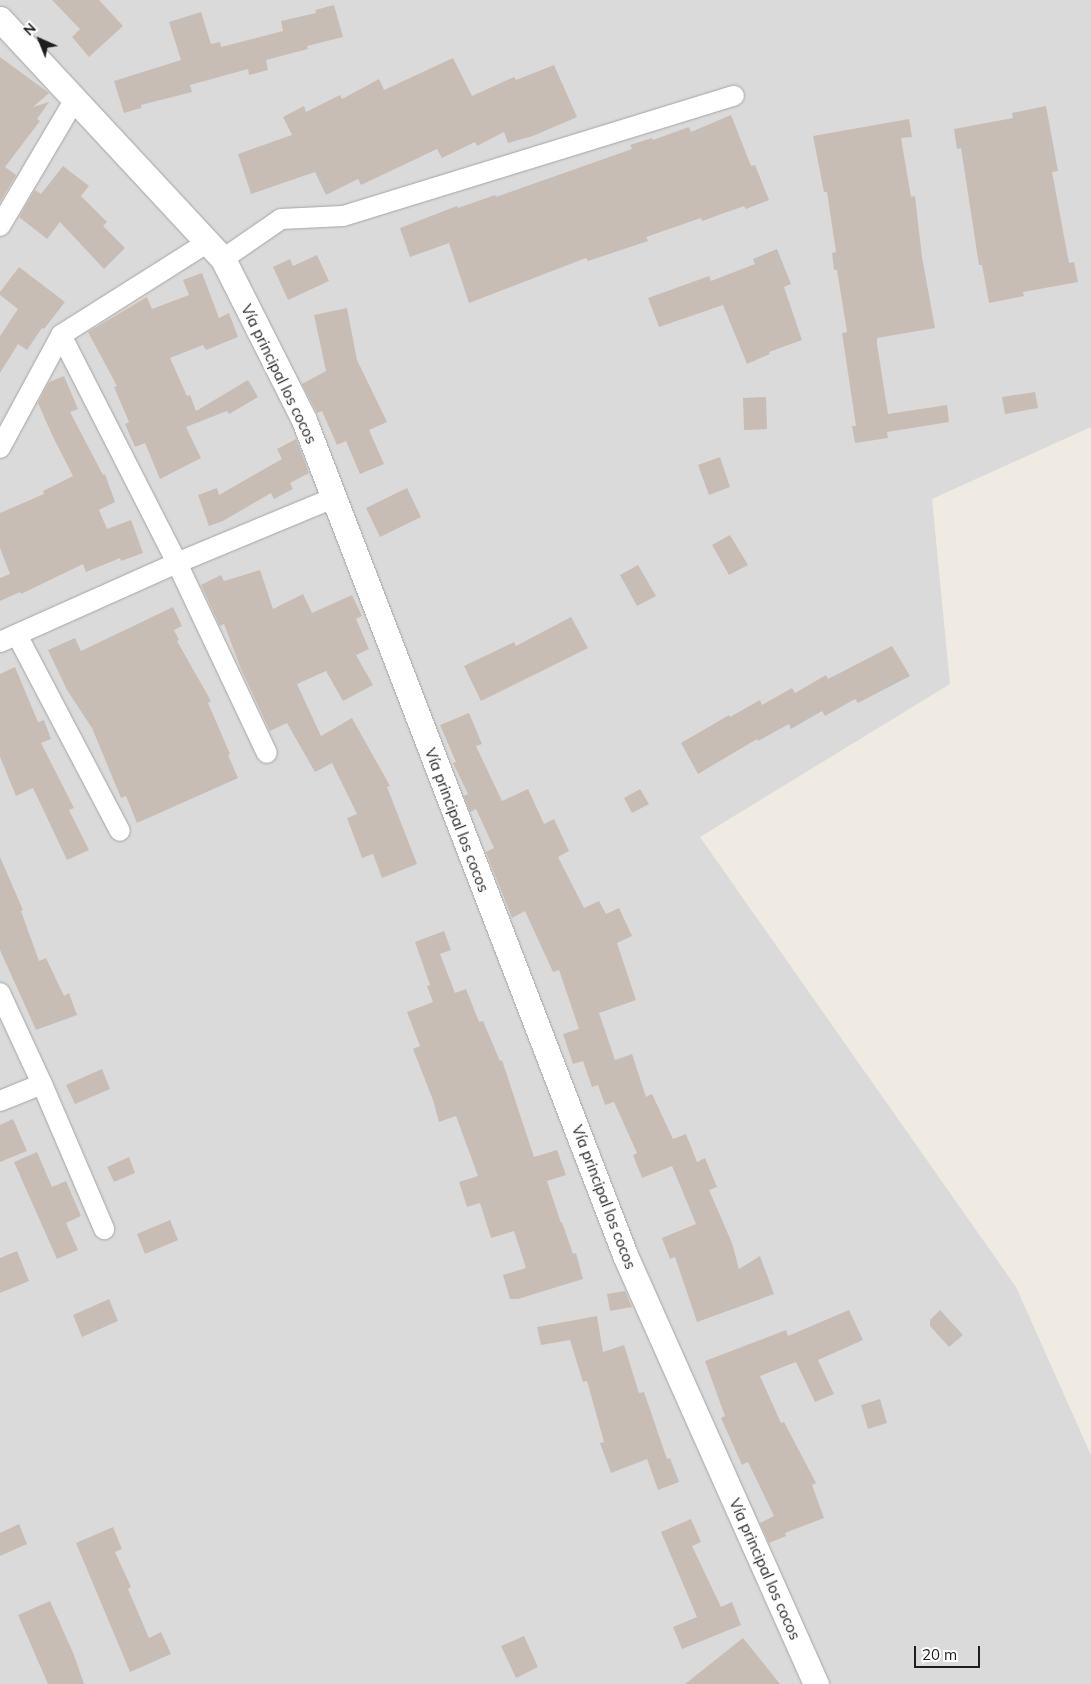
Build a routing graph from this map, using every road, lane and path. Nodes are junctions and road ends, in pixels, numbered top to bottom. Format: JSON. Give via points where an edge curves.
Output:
{"nodes":[{"id":1,"x":0,"y":19,"type":"edge"},
{"id":2,"x":734,"y":96,"type":"dead end"},
{"id":3,"x":74,"y":99,"type":"junction"},
{"id":4,"x":0,"y":226,"type":"edge"},
{"id":5,"x":215,"y":251,"type":"junction"},
{"id":6,"x":61,"y":335,"type":"junction"},
{"id":7,"x":0,"y":448,"type":"edge"},
{"id":8,"x":333,"y":498,"type":"junction"},
{"id":9,"x":177,"y":563,"type":"junction"},
{"id":10,"x":8,"y":639,"type":"edge"},
{"id":11,"x":267,"y":753,"type":"dead end"},
{"id":12,"x":120,"y":830,"type":"dead end"},
{"id":13,"x":0,"y":993,"type":"edge"},
{"id":14,"x":42,"y":1084,"type":"junction"},
{"id":15,"x":0,"y":1100,"type":"edge"},
{"id":16,"x":104,"y":1229,"type":"dead end"},
{"id":17,"x":812,"y":1682,"type":"edge"}],
"edges":[{"from":1,"to":3,"type":"street","name":"Vía principal los cocos"},
{"from":2,"to":5,"type":"street","via":[[343,216],[281,219]]},
{"from":3,"to":4,"type":"street"},
{"from":3,"to":5,"type":"street","name":"Vía principal los cocos"},
{"from":5,"to":6,"type":"street"},
{"from":5,"to":8,"type":"street","name":"Vía principal los cocos","via":[[304,420]]},
{"from":6,"to":7,"type":"street"},
{"from":6,"to":9,"type":"street"},
{"from":8,"to":9,"type":"street"},
{"from":8,"to":17,"type":"street","name":"Vía principal los cocos","via":[[625,1255]]},
{"from":9,"to":10,"type":"street"},
{"from":9,"to":11,"type":"street"},
{"from":10,"to":12,"type":"street"},
{"from":13,"to":14,"type":"street"},
{"from":14,"to":15,"type":"street"},
{"from":14,"to":16,"type":"street"}]}
